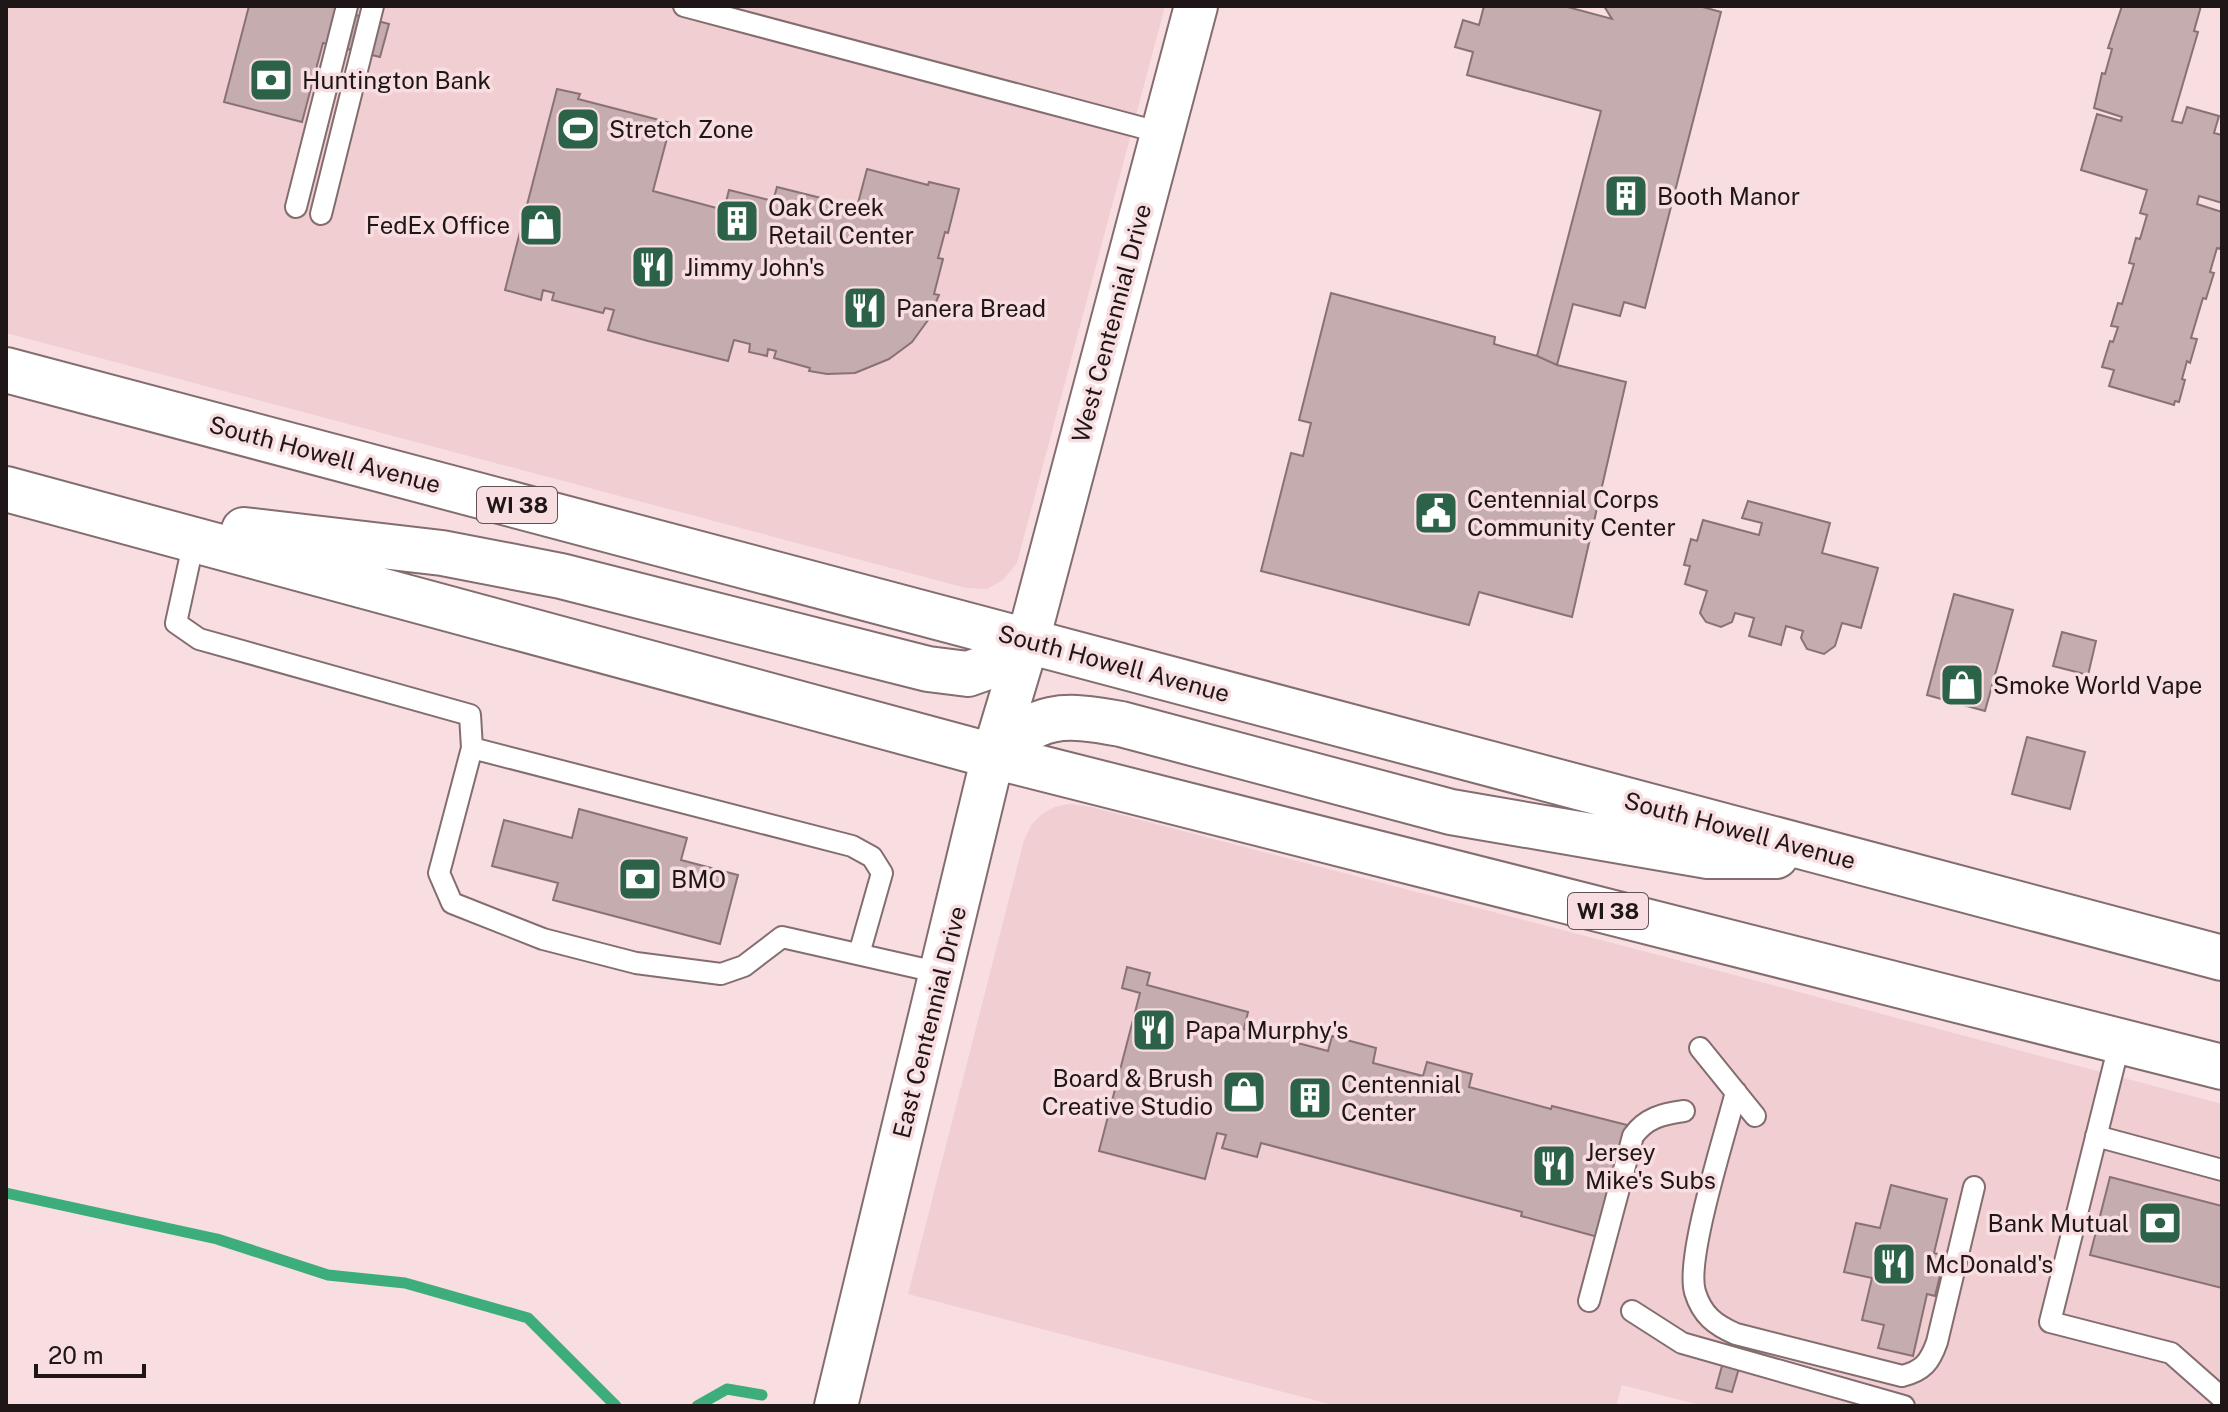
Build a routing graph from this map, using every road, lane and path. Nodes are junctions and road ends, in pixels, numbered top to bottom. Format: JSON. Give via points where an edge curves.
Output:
{"nodes":[{"id":1,"x":347,"y":6,"type":"edge"},
{"id":2,"x":373,"y":6,"type":"edge"},
{"id":3,"x":684,"y":6,"type":"edge"},
{"id":4,"x":1196,"y":6,"type":"edge"},
{"id":5,"x":1162,"y":133,"type":"junction"},
{"id":6,"x":296,"y":207,"type":"dead end"},
{"id":7,"x":321,"y":214,"type":"dead end"},
{"id":8,"x":6,"y":370,"type":"edge"},
{"id":9,"x":6,"y":489,"type":"edge"},
{"id":10,"x":196,"y":531,"type":"junction"},
{"id":11,"x":1028,"y":640,"type":"junction"},
{"id":12,"x":472,"y":748,"type":"junction"},
{"id":13,"x":993,"y":756,"type":"junction"},
{"id":14,"x":1839,"y":856,"type":"junction"},
{"id":15,"x":859,"y":954,"type":"junction"},
{"id":16,"x":2222,"y":958,"type":"edge"},
{"id":17,"x":941,"y":973,"type":"junction"},
{"id":18,"x":2120,"y":1041,"type":"junction"},
{"id":19,"x":1700,"y":1048,"type":"dead end"},
{"id":20,"x":2222,"y":1067,"type":"edge"},
{"id":21,"x":1736,"y":1092,"type":"junction"},
{"id":22,"x":1684,"y":1111,"type":"dead end"},
{"id":23,"x":1755,"y":1116,"type":"dead end"},
{"id":24,"x":2096,"y":1136,"type":"junction"},
{"id":25,"x":2222,"y":1170,"type":"edge"},
{"id":26,"x":1974,"y":1187,"type":"dead end"},
{"id":27,"x":1589,"y":1301,"type":"dead end"},
{"id":28,"x":1632,"y":1311,"type":"dead end"},
{"id":29,"x":2222,"y":1398,"type":"edge"},
{"id":30,"x":836,"y":1406,"type":"edge"},
{"id":31,"x":1904,"y":1406,"type":"edge"}],
"edges":[{"from":1,"to":6,"type":"lane"},
{"from":2,"to":7,"type":"lane"},
{"from":3,"to":5,"type":"lane"},
{"from":4,"to":5,"type":"street","name":"West Centennial Drive"},
{"from":5,"to":11,"type":"street","name":"West Centennial Drive"},
{"from":8,"to":11,"type":"main road","name":"South Howell Avenue","number":"WI 38"},
{"from":9,"to":10,"type":"main road"},
{"from":10,"to":11,"type":"main road","via":[[442,553],[561,576],[928,669],[968,674],[999,663]]},
{"from":10,"to":12,"type":"lane","via":[[176,623],[199,639],[470,715]]},
{"from":10,"to":13,"type":"main road","number":"WI 38"},
{"from":11,"to":13,"type":"street","name":"East Centennial Drive"},
{"from":11,"to":14,"type":"main road","name":"South Howell Avenue","number":"WI 38"},
{"from":12,"to":15,"type":"lane","via":[[852,846],[872,857],[882,873]]},
{"from":12,"to":15,"type":"lane","via":[[439,873],[452,903],[543,939],[636,963],[721,974],[744,966],[782,937]]},
{"from":13,"to":14,"type":"main road","via":[[1018,733],[1047,719],[1080,717],[1451,812],[1708,856]]},
{"from":13,"to":17,"type":"street","name":"East Centennial Drive"},
{"from":13,"to":18,"type":"main road","number":"WI 38"},
{"from":14,"to":16,"type":"main road","name":"South Howell Avenue","number":"WI 38"},
{"from":15,"to":17,"type":"lane"},
{"from":17,"to":30,"type":"street","name":"East Centennial Drive"},
{"from":18,"to":20,"type":"main road","number":"WI 38"},
{"from":18,"to":24,"type":"lane"},
{"from":19,"to":21,"type":"lane"},
{"from":21,"to":23,"type":"lane"},
{"from":21,"to":26,"type":"lane","via":[[1694,1256],[1694,1288],[1703,1312],[1736,1334],[1902,1376],[1919,1372],[1937,1342]]},
{"from":22,"to":27,"type":"lane","via":[[1655,1117],[1633,1136]]},
{"from":24,"to":25,"type":"lane"},
{"from":24,"to":29,"type":"lane","via":[[2050,1322],[2171,1353]]},
{"from":28,"to":31,"type":"lane","via":[[1682,1343]]}]}
